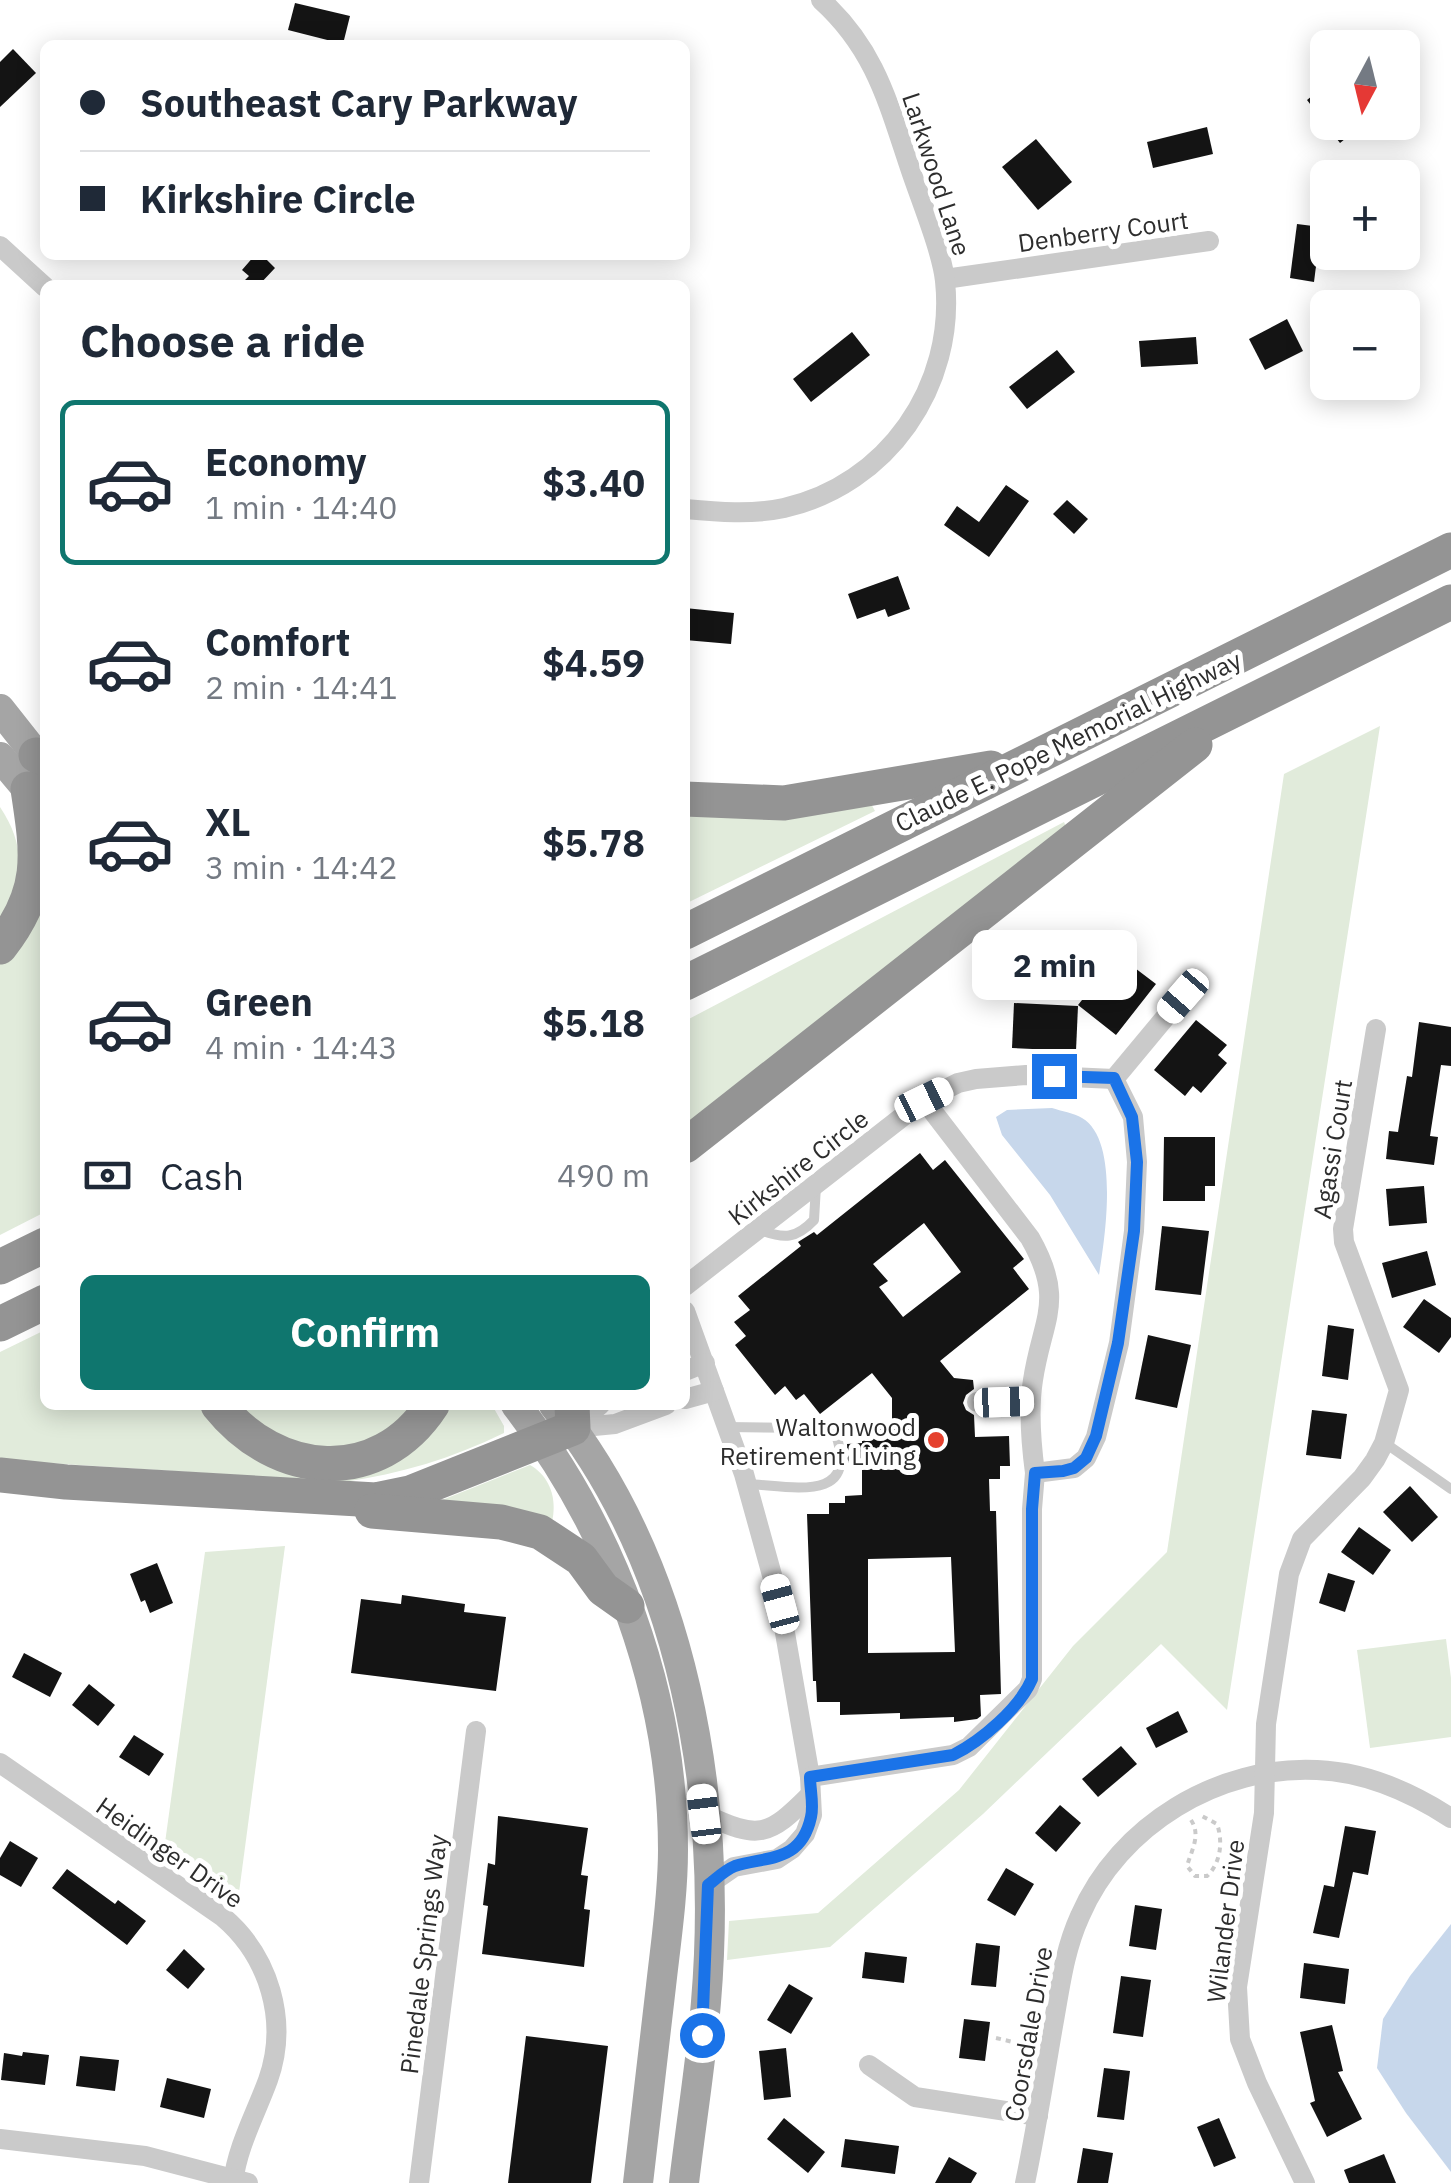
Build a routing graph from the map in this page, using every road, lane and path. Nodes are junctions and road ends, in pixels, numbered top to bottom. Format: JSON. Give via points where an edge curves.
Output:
{"nodes":[{"id":1,"x":821,"y":0,"type":"edge"},
{"id":2,"x":1209,"y":242,"type":"dead end"},
{"id":3,"x":0,"y":246,"type":"edge"},
{"id":4,"x":946,"y":278,"type":"junction"},
{"id":5,"x":40,"y":283,"type":"edge"},
{"id":6,"x":690,"y":509,"type":"edge"},
{"id":7,"x":1451,"y":550,"type":"edge"},
{"id":8,"x":1451,"y":602,"type":"edge"},
{"id":9,"x":0,"y":709,"type":"edge"},
{"id":10,"x":1238,"y":709,"type":"junction"},
{"id":11,"x":0,"y":757,"type":"edge"},
{"id":12,"x":1022,"y":764,"type":"junction"},
{"id":13,"x":40,"y":776,"type":"edge"},
{"id":14,"x":690,"y":799,"type":"edge"},
{"id":15,"x":690,"y":930,"type":"edge"},
{"id":16,"x":0,"y":946,"type":"edge"},
{"id":17,"x":690,"y":981,"type":"edge"},
{"id":18,"x":1183,"y":996,"type":"dead end"},
{"id":19,"x":1376,"y":1029,"type":"dead end"},
{"id":20,"x":1114,"y":1078,"type":"junction"},
{"id":21,"x":924,"y":1100,"type":"junction"},
{"id":22,"x":690,"y":1142,"type":"edge"},
{"id":23,"x":40,"y":1248,"type":"edge"},
{"id":24,"x":0,"y":1268,"type":"edge"},
{"id":25,"x":690,"y":1282,"type":"edge"},
{"id":26,"x":40,"y":1304,"type":"edge"},
{"id":27,"x":0,"y":1324,"type":"edge"},
{"id":28,"x":690,"y":1339,"type":"edge"},
{"id":29,"x":695,"y":1367,"type":"edge"},
{"id":30,"x":714,"y":1390,"type":"junction"},
{"id":31,"x":690,"y":1397,"type":"edge"},
{"id":32,"x":1030,"y":1401,"type":"junction"},
{"id":33,"x":977,"y":1402,"type":"dead end"},
{"id":34,"x":222,"y":1410,"type":"edge"},
{"id":35,"x":429,"y":1410,"type":"edge"},
{"id":36,"x":531,"y":1410,"type":"edge"},
{"id":37,"x":587,"y":1410,"type":"edge"},
{"id":38,"x":653,"y":1410,"type":"edge"},
{"id":39,"x":561,"y":1420,"type":"edge"},
{"id":40,"x":728,"y":1427,"type":"junction"},
{"id":41,"x":1384,"y":1443,"type":"junction"},
{"id":42,"x":1035,"y":1473,"type":"junction"},
{"id":43,"x":0,"y":1475,"type":"edge"},
{"id":44,"x":747,"y":1484,"type":"junction"},
{"id":45,"x":1451,"y":1489,"type":"edge"},
{"id":46,"x":354,"y":1501,"type":"junction"},
{"id":47,"x":627,"y":1606,"type":"junction"},
{"id":48,"x":476,"y":1731,"type":"dead end"},
{"id":49,"x":0,"y":1763,"type":"edge"},
{"id":50,"x":1267,"y":1771,"type":"junction"},
{"id":51,"x":810,"y":1786,"type":"junction"},
{"id":52,"x":1197,"y":1813,"type":"joint"},
{"id":53,"x":704,"y":1814,"type":"junction"},
{"id":54,"x":1451,"y":1818,"type":"edge"},
{"id":55,"x":708,"y":1885,"type":"junction"},
{"id":56,"x":996,"y":2038,"type":"dead end"},
{"id":57,"x":1049,"y":2050,"type":"junction"},
{"id":58,"x":869,"y":2066,"type":"dead end"},
{"id":59,"x":1038,"y":2116,"type":"junction"},
{"id":60,"x":0,"y":2139,"type":"edge"},
{"id":61,"x":238,"y":2181,"type":"edge"},
{"id":62,"x":420,"y":2183,"type":"edge"},
{"id":63,"x":638,"y":2183,"type":"edge"},
{"id":64,"x":684,"y":2183,"type":"edge"},
{"id":65,"x":1026,"y":2183,"type":"edge"},
{"id":66,"x":1305,"y":2183,"type":"edge"}],
"edges":[{"from":1,"to":4,"type":"street","name":"Larkwood Lane","via":[[848,24],[874,66]]},
{"from":2,"to":4,"type":"street","name":"Denberry Court"},
{"from":3,"to":5,"type":"street"},
{"from":4,"to":6,"type":"street","name":"Larkwood Lane","via":[[931,386],[882,456],[841,486],[782,508]]},
{"from":7,"to":12,"type":"highway","name":"Claude E. Pope Memorial Highway"},
{"from":8,"to":10,"type":"highway","name":"Claude E. Pope Memorial Highway"},
{"from":9,"to":13,"type":"main road"},
{"from":10,"to":17,"type":"highway","name":"Claude E. Pope Memorial Highway"},
{"from":10,"to":22,"type":"highway"},
{"from":11,"to":13,"type":"main road"},
{"from":12,"to":14,"type":"highway","via":[[784,804]]},
{"from":12,"to":15,"type":"highway","name":"Claude E. Pope Memorial Highway"},
{"from":13,"to":16,"type":"highway","via":[[32,894]]},
{"from":18,"to":20,"type":"street"},
{"from":19,"to":41,"type":"street","name":"Agassi Court","via":[[1343,1228],[1398,1390]]},
{"from":20,"to":21,"type":"street","name":"Kirkshire Circle","via":[[976,1078]]},
{"from":20,"to":42,"type":"street","via":[[1132,1117],[1137,1162],[1118,1343],[1086,1458],[1074,1468]]},
{"from":21,"to":25,"type":"street","name":"Kirkshire Circle"},
{"from":21,"to":32,"type":"street","via":[[1042,1258],[1050,1301]]},
{"from":23,"to":24,"type":"highway"},
{"from":26,"to":27,"type":"highway"},
{"from":28,"to":29,"type":"street"},
{"from":29,"to":30,"type":"street"},
{"from":30,"to":31,"type":"street"},
{"from":30,"to":40,"type":"street"},
{"from":32,"to":33,"type":"street"},
{"from":32,"to":42,"type":"street"},
{"from":34,"to":35,"type":"highway","via":[[266,1450],[328,1463],[394,1447]]},
{"from":36,"to":39,"type":"main road"},
{"from":37,"to":39,"type":"street"},
{"from":38,"to":39,"type":"street","via":[[616,1424]]},
{"from":39,"to":46,"type":"highway","via":[[410,1492]]},
{"from":39,"to":47,"type":"main road"},
{"from":39,"to":53,"type":"main road","via":[[631,1529],[665,1615],[687,1701]]},
{"from":40,"to":44,"type":"street"},
{"from":40,"to":44,"type":"lane","via":[[820,1428],[836,1435],[842,1467],[825,1485]]},
{"from":41,"to":45,"type":"lane"},
{"from":41,"to":50,"type":"street","name":"Agassi Court","via":[[1294,1557],[1266,1724]]},
{"from":42,"to":51,"type":"street","via":[[1028,1689],[953,1755]]},
{"from":43,"to":46,"type":"highway"},
{"from":44,"to":51,"type":"street","via":[[780,1604]]},
{"from":46,"to":47,"type":"highway","via":[[376,1512],[501,1522],[540,1532],[581,1559]]},
{"from":47,"to":63,"type":"main road","via":[[655,1698],[672,1814],[669,1916]]},
{"from":48,"to":62,"type":"street","name":"Pinedale Springs Way"},
{"from":49,"to":61,"type":"street","name":"Heidinger Drive","via":[[223,1917],[253,1950],[274,2005],[276,2040]]},
{"from":50,"to":54,"type":"street","name":"Coorsdale Drive","via":[[1319,1770],[1370,1779]]},
{"from":50,"to":57,"type":"street","name":"Coorsdale Drive","via":[[1184,1802],[1116,1857],[1070,1942]]},
{"from":50,"to":66,"type":"street","name":"Wilander Drive","via":[[1237,2010],[1256,2083]]},
{"from":51,"to":53,"type":"street","via":[[781,1824],[767,1830],[750,1831]]},
{"from":51,"to":55,"type":"street","via":[[812,1815],[792,1849],[777,1859],[734,1867]]},
{"from":52,"to":52,"type":"path","via":[[1217,1824],[1222,1839],[1207,1876],[1195,1876],[1187,1866]]},
{"from":53,"to":55,"type":"main road"},
{"from":55,"to":64,"type":"main road","via":[[706,2000]]},
{"from":56,"to":57,"type":"path"},
{"from":57,"to":59,"type":"street","name":"Coorsdale Drive"},
{"from":58,"to":59,"type":"street","via":[[915,2097]]},
{"from":59,"to":65,"type":"street","name":"Coorsdale Drive"},
{"from":60,"to":61,"type":"street","via":[[146,2156]]}]}
